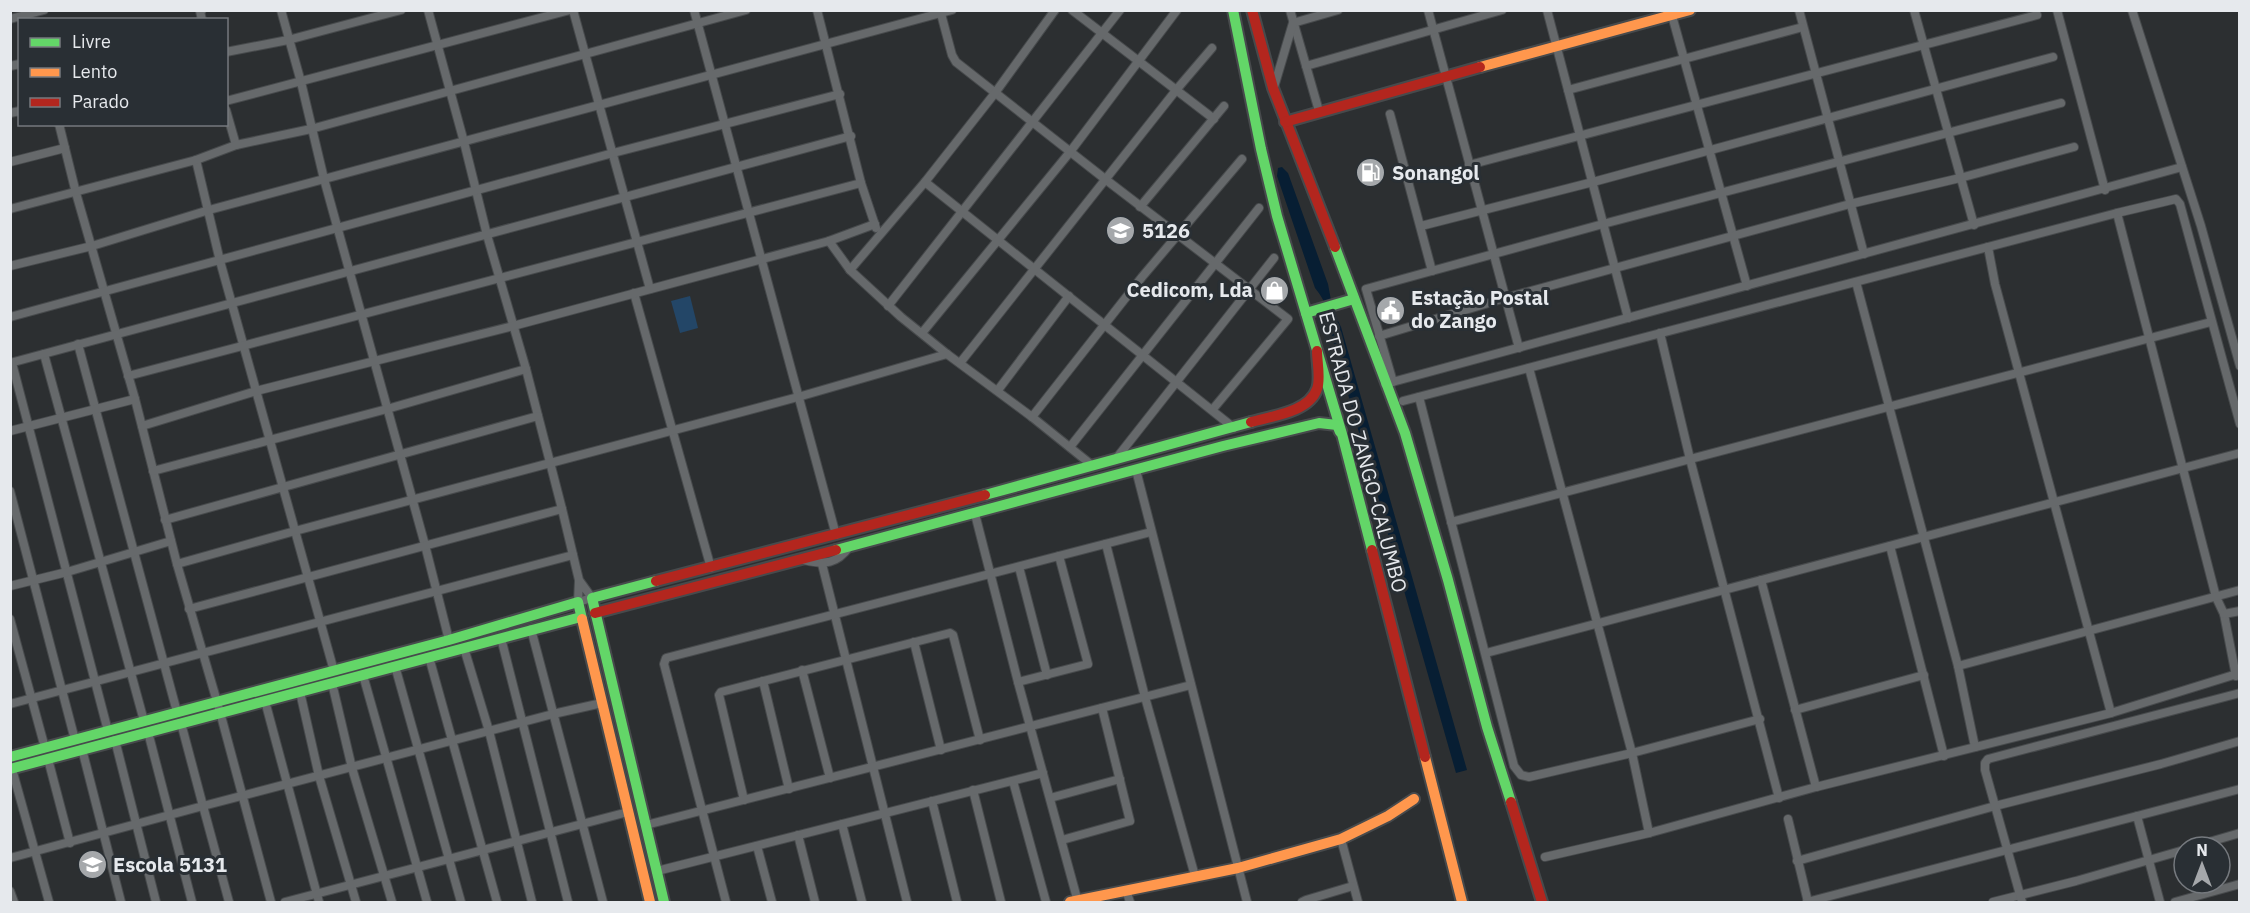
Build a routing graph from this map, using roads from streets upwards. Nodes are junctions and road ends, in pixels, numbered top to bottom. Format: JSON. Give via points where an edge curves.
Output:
{"nodes":[{"id":1,"x":44,"y":10,"type":"edge"},
{"id":2,"x":281,"y":10,"type":"edge"},
{"id":3,"x":401,"y":10,"type":"edge"},
{"id":4,"x":428,"y":10,"type":"edge"},
{"id":5,"x":572,"y":10,"type":"edge"},
{"id":6,"x":693,"y":10,"type":"edge"},
{"id":7,"x":746,"y":10,"type":"edge"},
{"id":8,"x":817,"y":10,"type":"edge"},
{"id":9,"x":952,"y":10,"type":"edge"},
{"id":10,"x":1055,"y":10,"type":"edge"},
{"id":11,"x":1072,"y":10,"type":"edge"},
{"id":12,"x":1120,"y":10,"type":"edge"},
{"id":13,"x":1177,"y":10,"type":"edge"},
{"id":14,"x":1233,"y":10,"type":"edge"},
{"id":15,"x":1252,"y":10,"type":"edge"},
{"id":16,"x":1290,"y":10,"type":"edge"},
{"id":17,"x":1338,"y":10,"type":"edge"},
{"id":18,"x":1428,"y":10,"type":"edge"},
{"id":19,"x":1502,"y":10,"type":"edge"},
{"id":20,"x":1547,"y":10,"type":"edge"},
{"id":21,"x":1690,"y":10,"type":"edge"},
{"id":22,"x":1799,"y":10,"type":"edge"},
{"id":23,"x":1914,"y":10,"type":"edge"},
{"id":24,"x":2057,"y":10,"type":"edge"},
{"id":25,"x":2132,"y":10,"type":"edge"},
{"id":26,"x":940,"y":12,"type":"edge"},
{"id":27,"x":1672,"y":13,"type":"edge"},
{"id":28,"x":30,"y":15,"type":"edge"},
{"id":29,"x":2037,"y":15,"type":"dead end"},
{"id":30,"x":10,"y":19,"type":"edge"},
{"id":31,"x":1293,"y":23,"type":"junction"},
{"id":32,"x":697,"y":24,"type":"junction"},
{"id":33,"x":1803,"y":27,"type":"junction"},
{"id":34,"x":1433,"y":30,"type":"junction"},
{"id":35,"x":1102,"y":33,"type":"junction"},
{"id":36,"x":288,"y":40,"type":"junction"},
{"id":37,"x":825,"y":43,"type":"junction"},
{"id":38,"x":438,"y":45,"type":"junction"},
{"id":39,"x":1924,"y":45,"type":"junction"},
{"id":40,"x":1557,"y":47,"type":"junction"},
{"id":41,"x":1212,"y":48,"type":"dead end"},
{"id":42,"x":228,"y":52,"type":"edge"},
{"id":43,"x":586,"y":54,"type":"junction"},
{"id":44,"x":2053,"y":57,"type":"dead end"},
{"id":45,"x":1684,"y":59,"type":"junction"},
{"id":46,"x":1138,"y":60,"type":"junction"},
{"id":47,"x":1306,"y":66,"type":"junction"},
{"id":48,"x":1816,"y":74,"type":"junction"},
{"id":49,"x":711,"y":75,"type":"junction"},
{"id":50,"x":1447,"y":77,"type":"junction"},
{"id":51,"x":301,"y":82,"type":"junction"},
{"id":52,"x":1274,"y":88,"type":"junction"},
{"id":53,"x":1177,"y":89,"type":"junction"},
{"id":54,"x":1936,"y":89,"type":"junction"},
{"id":55,"x":450,"y":90,"type":"junction"},
{"id":56,"x":1568,"y":90,"type":"junction"},
{"id":57,"x":995,"y":93,"type":"junction"},
{"id":58,"x":840,"y":94,"type":"junction"},
{"id":59,"x":228,"y":100,"type":"edge"},
{"id":60,"x":2061,"y":103,"type":"dead end"},
{"id":61,"x":600,"y":105,"type":"junction"},
{"id":62,"x":1697,"y":105,"type":"junction"},
{"id":63,"x":1224,"y":106,"type":"dead end"},
{"id":64,"x":1319,"y":111,"type":"junction"},
{"id":65,"x":1390,"y":114,"type":"dead end"},
{"id":66,"x":228,"y":117,"type":"edge"},
{"id":67,"x":1214,"y":118,"type":"junction"},
{"id":68,"x":1828,"y":118,"type":"junction"},
{"id":69,"x":1285,"y":122,"type":"junction"},
{"id":70,"x":1033,"y":123,"type":"junction"},
{"id":71,"x":725,"y":124,"type":"junction"},
{"id":72,"x":60,"y":126,"type":"edge"},
{"id":73,"x":311,"y":129,"type":"junction"},
{"id":74,"x":1948,"y":133,"type":"junction"},
{"id":75,"x":851,"y":136,"type":"junction"},
{"id":76,"x":1581,"y":136,"type":"junction"},
{"id":77,"x":464,"y":142,"type":"junction"},
{"id":78,"x":236,"y":146,"type":"junction"},
{"id":79,"x":2074,"y":147,"type":"dead end"},
{"id":80,"x":65,"y":148,"type":"junction"},
{"id":81,"x":1709,"y":149,"type":"junction"},
{"id":82,"x":1070,"y":152,"type":"junction"},
{"id":83,"x":613,"y":153,"type":"junction"},
{"id":84,"x":1242,"y":159,"type":"dead end"},
{"id":85,"x":196,"y":160,"type":"junction"},
{"id":86,"x":10,"y":162,"type":"edge"},
{"id":87,"x":1839,"y":162,"type":"junction"},
{"id":88,"x":1469,"y":165,"type":"junction"},
{"id":89,"x":737,"y":166,"type":"junction"},
{"id":90,"x":2182,"y":167,"type":"junction"},
{"id":91,"x":1960,"y":178,"type":"junction"},
{"id":92,"x":324,"y":179,"type":"junction"},
{"id":93,"x":1105,"y":179,"type":"junction"},
{"id":94,"x":925,"y":182,"type":"junction"},
{"id":95,"x":1593,"y":182,"type":"junction"},
{"id":96,"x":861,"y":183,"type":"junction"},
{"id":97,"x":476,"y":190,"type":"junction"},
{"id":98,"x":2105,"y":190,"type":"junction"},
{"id":99,"x":76,"y":193,"type":"junction"},
{"id":100,"x":1721,"y":193,"type":"junction"},
{"id":101,"x":625,"y":199,"type":"junction"},
{"id":102,"x":1850,"y":204,"type":"junction"},
{"id":103,"x":1140,"y":207,"type":"junction"},
{"id":104,"x":1259,"y":208,"type":"dead end"},
{"id":105,"x":10,"y":209,"type":"edge"},
{"id":106,"x":1481,"y":209,"type":"junction"},
{"id":107,"x":209,"y":210,"type":"junction"},
{"id":108,"x":963,"y":211,"type":"junction"},
{"id":109,"x":749,"y":213,"type":"junction"},
{"id":110,"x":2117,"y":213,"type":"junction"},
{"id":111,"x":1604,"y":224,"type":"junction"},
{"id":112,"x":875,"y":225,"type":"junction"},
{"id":113,"x":1974,"y":225,"type":"junction"},
{"id":114,"x":1421,"y":226,"type":"junction"},
{"id":115,"x":338,"y":228,"type":"junction"},
{"id":116,"x":1178,"y":233,"type":"junction"},
{"id":117,"x":487,"y":235,"type":"junction"},
{"id":118,"x":879,"y":235,"type":"junction"},
{"id":119,"x":1733,"y":236,"type":"junction"},
{"id":120,"x":998,"y":239,"type":"junction"},
{"id":121,"x":829,"y":241,"type":"junction"},
{"id":122,"x":636,"y":242,"type":"junction"},
{"id":123,"x":92,"y":246,"type":"junction"},
{"id":124,"x":1988,"y":247,"type":"junction"},
{"id":125,"x":1494,"y":254,"type":"junction"},
{"id":126,"x":1864,"y":254,"type":"junction"},
{"id":127,"x":1274,"y":258,"type":"dead end"},
{"id":128,"x":761,"y":259,"type":"junction"},
{"id":129,"x":220,"y":261,"type":"junction"},
{"id":130,"x":1215,"y":263,"type":"junction"},
{"id":131,"x":10,"y":266,"type":"edge"},
{"id":132,"x":1035,"y":268,"type":"junction"},
{"id":133,"x":1615,"y":268,"type":"junction"},
{"id":134,"x":850,"y":270,"type":"junction"},
{"id":135,"x":1432,"y":271,"type":"junction"},
{"id":136,"x":350,"y":272,"type":"junction"},
{"id":137,"x":499,"y":278,"type":"junction"},
{"id":138,"x":1856,"y":282,"type":"junction"},
{"id":139,"x":1747,"y":286,"type":"junction"},
{"id":140,"x":650,"y":289,"type":"junction"},
{"id":141,"x":1250,"y":290,"type":"junction"},
{"id":142,"x":104,"y":291,"type":"junction"},
{"id":143,"x":634,"y":293,"type":"junction"},
{"id":144,"x":1069,"y":296,"type":"junction"},
{"id":145,"x":1505,"y":298,"type":"junction"},
{"id":146,"x":1354,"y":299,"type":"junction"},
{"id":147,"x":232,"y":304,"type":"junction"},
{"id":148,"x":888,"y":306,"type":"junction"},
{"id":149,"x":1306,"y":313,"type":"junction"},
{"id":150,"x":361,"y":315,"type":"junction"},
{"id":151,"x":10,"y":317,"type":"edge"},
{"id":152,"x":1628,"y":318,"type":"junction"},
{"id":153,"x":2211,"y":322,"type":"junction"},
{"id":154,"x":1104,"y":324,"type":"junction"},
{"id":155,"x":513,"y":326,"type":"junction"},
{"id":156,"x":922,"y":333,"type":"junction"},
{"id":157,"x":1660,"y":333,"type":"junction"},
{"id":158,"x":116,"y":334,"type":"junction"},
{"id":159,"x":1379,"y":336,"type":"junction"},
{"id":160,"x":2150,"y":340,"type":"junction"},
{"id":161,"x":78,"y":344,"type":"junction"},
{"id":162,"x":244,"y":346,"type":"junction"},
{"id":163,"x":1519,"y":348,"type":"junction"},
{"id":164,"x":1317,"y":351,"type":"junction"},
{"id":165,"x":44,"y":354,"type":"junction"},
{"id":166,"x":947,"y":354,"type":"junction"},
{"id":167,"x":1143,"y":355,"type":"junction"},
{"id":168,"x":374,"y":361,"type":"junction"},
{"id":169,"x":11,"y":363,"type":"edge"},
{"id":170,"x":960,"y":363,"type":"junction"},
{"id":171,"x":2240,"y":366,"type":"edge"},
{"id":172,"x":1529,"y":368,"type":"junction"},
{"id":173,"x":526,"y":369,"type":"junction"},
{"id":174,"x":2020,"y":372,"type":"junction"},
{"id":175,"x":128,"y":376,"type":"junction"},
{"id":176,"x":1176,"y":381,"type":"junction"},
{"id":177,"x":1389,"y":383,"type":"junction"},
{"id":178,"x":998,"y":390,"type":"junction"},
{"id":179,"x":256,"y":391,"type":"junction"},
{"id":180,"x":798,"y":397,"type":"junction"},
{"id":181,"x":1419,"y":397,"type":"junction"},
{"id":182,"x":135,"y":399,"type":"junction"},
{"id":183,"x":1403,"y":401,"type":"dead end"},
{"id":184,"x":1889,"y":407,"type":"junction"},
{"id":185,"x":387,"y":409,"type":"junction"},
{"id":186,"x":1213,"y":409,"type":"junction"},
{"id":187,"x":96,"y":410,"type":"junction"},
{"id":188,"x":538,"y":416,"type":"junction"},
{"id":189,"x":1032,"y":417,"type":"junction"},
{"id":190,"x":63,"y":418,"type":"junction"},
{"id":191,"x":2240,"y":424,"type":"edge"},
{"id":192,"x":142,"y":426,"type":"junction"},
{"id":193,"x":30,"y":427,"type":"junction"},
{"id":194,"x":1234,"y":428,"type":"junction"},
{"id":195,"x":10,"y":431,"type":"edge"},
{"id":196,"x":672,"y":431,"type":"junction"},
{"id":197,"x":1342,"y":434,"type":"junction"},
{"id":198,"x":270,"y":440,"type":"junction"},
{"id":199,"x":1070,"y":447,"type":"junction"},
{"id":200,"x":2240,"y":453,"type":"edge"},
{"id":201,"x":399,"y":454,"type":"junction"},
{"id":202,"x":1690,"y":459,"type":"junction"},
{"id":203,"x":1115,"y":460,"type":"junction"},
{"id":204,"x":551,"y":464,"type":"junction"},
{"id":205,"x":1093,"y":466,"type":"junction"},
{"id":206,"x":1136,"y":470,"type":"junction"},
{"id":207,"x":2183,"y":470,"type":"junction"},
{"id":208,"x":153,"y":471,"type":"junction"},
{"id":209,"x":283,"y":487,"type":"junction"},
{"id":210,"x":10,"y":491,"type":"edge"},
{"id":211,"x":1562,"y":493,"type":"junction"},
{"id":212,"x":412,"y":500,"type":"junction"},
{"id":213,"x":2054,"y":502,"type":"junction"},
{"id":214,"x":562,"y":509,"type":"junction"},
{"id":215,"x":975,"y":514,"type":"junction"},
{"id":216,"x":165,"y":520,"type":"junction"},
{"id":217,"x":1451,"y":522,"type":"junction"},
{"id":218,"x":295,"y":531,"type":"junction"},
{"id":219,"x":1151,"y":532,"type":"junction"},
{"id":220,"x":836,"y":536,"type":"junction"},
{"id":221,"x":1923,"y":537,"type":"junction"},
{"id":222,"x":171,"y":541,"type":"junction"},
{"id":223,"x":1106,"y":544,"type":"junction"},
{"id":224,"x":425,"y":545,"type":"junction"},
{"id":225,"x":850,"y":546,"type":"junction"},
{"id":226,"x":1890,"y":546,"type":"junction"},
{"id":227,"x":134,"y":552,"type":"junction"},
{"id":228,"x":573,"y":555,"type":"junction"},
{"id":229,"x":1059,"y":556,"type":"junction"},
{"id":230,"x":799,"y":560,"type":"junction"},
{"id":231,"x":101,"y":562,"type":"junction"},
{"id":232,"x":177,"y":564,"type":"junction"},
{"id":233,"x":822,"y":564,"type":"junction"},
{"id":234,"x":1019,"y":567,"type":"junction"},
{"id":235,"x":711,"y":568,"type":"junction"},
{"id":236,"x":67,"y":572,"type":"junction"},
{"id":237,"x":990,"y":575,"type":"junction"},
{"id":238,"x":308,"y":577,"type":"junction"},
{"id":239,"x":32,"y":580,"type":"junction"},
{"id":240,"x":579,"y":580,"type":"junction"},
{"id":241,"x":1761,"y":580,"type":"junction"},
{"id":242,"x":10,"y":586,"type":"edge"},
{"id":243,"x":1725,"y":590,"type":"junction"},
{"id":244,"x":2240,"y":590,"type":"edge"},
{"id":245,"x":436,"y":591,"type":"junction"},
{"id":246,"x":2216,"y":597,"type":"junction"},
{"id":247,"x":592,"y":598,"type":"junction"},
{"id":248,"x":578,"y":602,"type":"junction"},
{"id":249,"x":189,"y":609,"type":"junction"},
{"id":250,"x":2240,"y":611,"type":"edge"},
{"id":251,"x":595,"y":613,"type":"junction"},
{"id":252,"x":2224,"y":614,"type":"junction"},
{"id":253,"x":581,"y":616,"type":"junction"},
{"id":254,"x":834,"y":616,"type":"junction"},
{"id":255,"x":10,"y":619,"type":"edge"},
{"id":256,"x":321,"y":623,"type":"junction"},
{"id":257,"x":1597,"y":624,"type":"junction"},
{"id":258,"x":531,"y":629,"type":"junction"},
{"id":259,"x":2089,"y":632,"type":"junction"},
{"id":260,"x":501,"y":638,"type":"junction"},
{"id":261,"x":449,"y":640,"type":"junction"},
{"id":262,"x":914,"y":642,"type":"junction"},
{"id":263,"x":464,"y":648,"type":"junction"},
{"id":264,"x":202,"y":653,"type":"junction"},
{"id":265,"x":1486,"y":653,"type":"junction"},
{"id":266,"x":429,"y":657,"type":"junction"},
{"id":267,"x":845,"y":659,"type":"junction"},
{"id":268,"x":162,"y":663,"type":"junction"},
{"id":269,"x":395,"y":666,"type":"junction"},
{"id":270,"x":1958,"y":666,"type":"junction"},
{"id":271,"x":802,"y":670,"type":"junction"},
{"id":272,"x":130,"y":671,"type":"junction"},
{"id":273,"x":334,"y":671,"type":"junction"},
{"id":274,"x":2238,"y":674,"type":"edge"},
{"id":275,"x":363,"y":675,"type":"junction"},
{"id":276,"x":1047,"y":675,"type":"junction"},
{"id":277,"x":1924,"y":675,"type":"junction"},
{"id":278,"x":95,"y":680,"type":"junction"},
{"id":279,"x":763,"y":681,"type":"junction"},
{"id":280,"x":1018,"y":682,"type":"junction"},
{"id":281,"x":332,"y":683,"type":"junction"},
{"id":282,"x":1191,"y":685,"type":"junction"},
{"id":283,"x":62,"y":690,"type":"junction"},
{"id":284,"x":300,"y":692,"type":"junction"},
{"id":285,"x":2240,"y":693,"type":"edge"},
{"id":286,"x":1145,"y":697,"type":"junction"},
{"id":287,"x":32,"y":698,"type":"junction"},
{"id":288,"x":265,"y":701,"type":"junction"},
{"id":289,"x":602,"y":703,"type":"junction"},
{"id":290,"x":10,"y":704,"type":"edge"},
{"id":291,"x":218,"y":707,"type":"junction"},
{"id":292,"x":1102,"y":708,"type":"junction"},
{"id":293,"x":1795,"y":710,"type":"junction"},
{"id":294,"x":177,"y":712,"type":"junction"},
{"id":295,"x":2110,"y":713,"type":"junction"},
{"id":296,"x":554,"y":714,"type":"junction"},
{"id":297,"x":1760,"y":719,"type":"junction"},
{"id":298,"x":523,"y":722,"type":"junction"},
{"id":299,"x":181,"y":723,"type":"junction"},
{"id":300,"x":146,"y":726,"type":"junction"},
{"id":301,"x":1031,"y":726,"type":"junction"},
{"id":302,"x":489,"y":731,"type":"junction"},
{"id":303,"x":111,"y":736,"type":"junction"},
{"id":304,"x":453,"y":740,"type":"junction"},
{"id":305,"x":980,"y":740,"type":"junction"},
{"id":306,"x":2240,"y":741,"type":"edge"},
{"id":307,"x":78,"y":745,"type":"junction"},
{"id":308,"x":1975,"y":747,"type":"junction"},
{"id":309,"x":418,"y":750,"type":"junction"},
{"id":310,"x":941,"y":750,"type":"junction"},
{"id":311,"x":1632,"y":753,"type":"junction"},
{"id":312,"x":46,"y":754,"type":"junction"},
{"id":313,"x":1944,"y":756,"type":"junction"},
{"id":314,"x":10,"y":757,"type":"edge"},
{"id":315,"x":387,"y":759,"type":"junction"},
{"id":316,"x":352,"y":768,"type":"junction"},
{"id":317,"x":872,"y":768,"type":"junction"},
{"id":318,"x":11,"y":769,"type":"edge"},
{"id":319,"x":1043,"y":773,"type":"junction"},
{"id":320,"x":319,"y":776,"type":"junction"},
{"id":321,"x":830,"y":778,"type":"junction"},
{"id":322,"x":1120,"y":779,"type":"junction"},
{"id":323,"x":1012,"y":781,"type":"junction"},
{"id":324,"x":288,"y":784,"type":"junction"},
{"id":325,"x":1816,"y":788,"type":"junction"},
{"id":326,"x":789,"y":789,"type":"junction"},
{"id":327,"x":2240,"y":789,"type":"edge"},
{"id":328,"x":973,"y":790,"type":"junction"},
{"id":329,"x":243,"y":796,"type":"junction"},
{"id":330,"x":1050,"y":798,"type":"junction"},
{"id":331,"x":1779,"y":798,"type":"junction"},
{"id":332,"x":1414,"y":799,"type":"dead end"},
{"id":333,"x":744,"y":800,"type":"junction"},
{"id":334,"x":932,"y":801,"type":"junction"},
{"id":335,"x":203,"y":806,"type":"junction"},
{"id":336,"x":1995,"y":806,"type":"junction"},
{"id":337,"x":628,"y":812,"type":"junction"},
{"id":338,"x":701,"y":812,"type":"junction"},
{"id":339,"x":884,"y":813,"type":"junction"},
{"id":340,"x":168,"y":816,"type":"junction"},
{"id":341,"x":2137,"y":816,"type":"junction"},
{"id":342,"x":1788,"y":819,"type":"dead end"},
{"id":343,"x":583,"y":824,"type":"junction"},
{"id":344,"x":842,"y":824,"type":"junction"},
{"id":345,"x":646,"y":825,"type":"junction"},
{"id":346,"x":136,"y":826,"type":"junction"},
{"id":347,"x":550,"y":832,"type":"junction"},
{"id":348,"x":1649,"y":833,"type":"junction"},
{"id":349,"x":103,"y":834,"type":"junction"},
{"id":350,"x":798,"y":836,"type":"junction"},
{"id":351,"x":1341,"y":839,"type":"junction"},
{"id":352,"x":1062,"y":840,"type":"junction"},
{"id":353,"x":516,"y":842,"type":"junction"},
{"id":354,"x":70,"y":843,"type":"junction"},
{"id":355,"x":757,"y":846,"type":"junction"},
{"id":356,"x":483,"y":850,"type":"junction"},
{"id":357,"x":2008,"y":850,"type":"junction"},
{"id":358,"x":35,"y":852,"type":"junction"},
{"id":359,"x":2172,"y":853,"type":"edge"},
{"id":360,"x":1545,"y":856,"type":"dead end"},
{"id":361,"x":714,"y":857,"type":"junction"},
{"id":362,"x":10,"y":858,"type":"edge"},
{"id":363,"x":449,"y":859,"type":"junction"},
{"id":364,"x":2149,"y":860,"type":"junction"},
{"id":365,"x":1797,"y":861,"type":"junction"},
{"id":366,"x":418,"y":868,"type":"junction"},
{"id":367,"x":1239,"y":868,"type":"junction"},
{"id":368,"x":657,"y":871,"type":"junction"},
{"id":369,"x":385,"y":876,"type":"junction"},
{"id":370,"x":1195,"y":876,"type":"junction"},
{"id":371,"x":2240,"y":884,"type":"edge"},
{"id":372,"x":352,"y":885,"type":"junction"},
{"id":373,"x":1353,"y":886,"type":"junction"},
{"id":374,"x":1126,"y":890,"type":"junction"},
{"id":375,"x":10,"y":891,"type":"edge"},
{"id":376,"x":318,"y":898,"type":"edge"},
{"id":377,"x":2021,"y":899,"type":"edge"},
{"id":378,"x":1076,"y":902,"type":"edge"},
{"id":379,"x":1808,"y":902,"type":"edge"},
{"id":380,"x":14,"y":903,"type":"edge"},
{"id":381,"x":49,"y":903,"type":"edge"},
{"id":382,"x":121,"y":903,"type":"edge"},
{"id":383,"x":156,"y":903,"type":"edge"},
{"id":384,"x":192,"y":903,"type":"edge"},
{"id":385,"x":229,"y":903,"type":"edge"},
{"id":386,"x":271,"y":903,"type":"edge"},
{"id":387,"x":285,"y":903,"type":"edge"},
{"id":388,"x":356,"y":903,"type":"edge"},
{"id":389,"x":392,"y":903,"type":"edge"},
{"id":390,"x":427,"y":903,"type":"edge"},
{"id":391,"x":461,"y":903,"type":"edge"},
{"id":392,"x":497,"y":903,"type":"edge"},
{"id":393,"x":532,"y":903,"type":"edge"},
{"id":394,"x":568,"y":903,"type":"edge"},
{"id":395,"x":603,"y":903,"type":"edge"},
{"id":396,"x":650,"y":903,"type":"edge"},
{"id":397,"x":664,"y":903,"type":"edge"},
{"id":398,"x":726,"y":903,"type":"edge"},
{"id":399,"x":772,"y":903,"type":"edge"},
{"id":400,"x":815,"y":903,"type":"edge"},
{"id":401,"x":862,"y":903,"type":"edge"},
{"id":402,"x":907,"y":903,"type":"edge"},
{"id":403,"x":957,"y":903,"type":"edge"},
{"id":404,"x":1001,"y":903,"type":"edge"},
{"id":405,"x":1046,"y":903,"type":"edge"},
{"id":406,"x":1130,"y":903,"type":"edge"},
{"id":407,"x":1247,"y":903,"type":"edge"},
{"id":408,"x":1302,"y":903,"type":"edge"},
{"id":409,"x":1358,"y":903,"type":"edge"},
{"id":410,"x":1462,"y":903,"type":"edge"},
{"id":411,"x":1542,"y":903,"type":"edge"},
{"id":412,"x":1993,"y":903,"type":"edge"},
{"id":413,"x":2160,"y":903,"type":"edge"},
{"id":414,"x":2175,"y":903,"type":"edge"}],
"edges":[{"from":1,"to":28,"type":"street"},
{"from":2,"to":36,"type":"street"},
{"from":3,"to":36,"type":"street"},
{"from":4,"to":38,"type":"street"},
{"from":5,"to":38,"type":"street"},
{"from":5,"to":43,"type":"street"},
{"from":6,"to":32,"type":"street"},
{"from":7,"to":32,"type":"street"},
{"from":8,"to":37,"type":"street"},
{"from":9,"to":26,"type":"street"},
{"from":10,"to":57,"type":"street"},
{"from":11,"to":35,"type":"street"},
{"from":12,"to":35,"type":"street"},
{"from":13,"to":46,"type":"street"},
{"from":14,"to":149,"type":"street","name":"ESTRADA DO ZANGO-CALUMBO","via":[[1268,177]]},
{"from":15,"to":52,"type":"street","name":"ESTRADA DO ZANGO-CALUMBO"},
{"from":16,"to":31,"type":"street"},
{"from":17,"to":31,"type":"street"},
{"from":18,"to":34,"type":"street"},
{"from":19,"to":34,"type":"street"},
{"from":20,"to":40,"type":"street"},
{"from":21,"to":27,"type":"street"},
{"from":22,"to":33,"type":"street"},
{"from":23,"to":39,"type":"street"},
{"from":24,"to":98,"type":"street"},
{"from":25,"to":90,"type":"street"},
{"from":26,"to":37,"type":"street"},
{"from":26,"to":57,"type":"street","via":[[953,59]]},
{"from":27,"to":40,"type":"street"},
{"from":27,"to":45,"type":"street"},
{"from":28,"to":30,"type":"street"},
{"from":29,"to":39,"type":"street"},
{"from":31,"to":47,"type":"street"},
{"from":31,"to":52,"type":"street"},
{"from":32,"to":43,"type":"street"},
{"from":32,"to":49,"type":"street"},
{"from":33,"to":45,"type":"street"},
{"from":33,"to":48,"type":"street"},
{"from":34,"to":47,"type":"street"},
{"from":34,"to":50,"type":"street"},
{"from":35,"to":46,"type":"street"},
{"from":35,"to":70,"type":"street"},
{"from":36,"to":42,"type":"street"},
{"from":36,"to":51,"type":"street"},
{"from":37,"to":49,"type":"street"},
{"from":37,"to":58,"type":"street"},
{"from":38,"to":51,"type":"street"},
{"from":38,"to":55,"type":"street"},
{"from":39,"to":48,"type":"street"},
{"from":39,"to":54,"type":"street"},
{"from":40,"to":50,"type":"street"},
{"from":40,"to":56,"type":"street"},
{"from":41,"to":53,"type":"street"},
{"from":43,"to":55,"type":"street"},
{"from":43,"to":61,"type":"street"},
{"from":44,"to":54,"type":"street"},
{"from":45,"to":56,"type":"street"},
{"from":45,"to":62,"type":"street"},
{"from":46,"to":53,"type":"street"},
{"from":46,"to":82,"type":"street"},
{"from":47,"to":64,"type":"street"},
{"from":48,"to":62,"type":"street"},
{"from":48,"to":68,"type":"street"},
{"from":49,"to":61,"type":"street"},
{"from":49,"to":71,"type":"street"},
{"from":50,"to":64,"type":"street"},
{"from":50,"to":88,"type":"street"},
{"from":51,"to":59,"type":"street"},
{"from":51,"to":73,"type":"street"},
{"from":52,"to":69,"type":"street","name":"ESTRADA DO ZANGO-CALUMBO"},
{"from":53,"to":67,"type":"street"},
{"from":53,"to":93,"type":"street"},
{"from":54,"to":68,"type":"street"},
{"from":54,"to":74,"type":"street"},
{"from":55,"to":73,"type":"street"},
{"from":55,"to":77,"type":"street"},
{"from":56,"to":76,"type":"street"},
{"from":57,"to":70,"type":"street"},
{"from":57,"to":94,"type":"street"},
{"from":58,"to":71,"type":"street"},
{"from":58,"to":75,"type":"street"},
{"from":60,"to":74,"type":"street"},
{"from":61,"to":77,"type":"street"},
{"from":61,"to":83,"type":"street"},
{"from":62,"to":76,"type":"street"},
{"from":62,"to":81,"type":"street"},
{"from":63,"to":67,"type":"street"},
{"from":64,"to":69,"type":"street"},
{"from":65,"to":114,"type":"street"},
{"from":66,"to":78,"type":"street"},
{"from":67,"to":103,"type":"street"},
{"from":68,"to":81,"type":"street"},
{"from":68,"to":87,"type":"street"},
{"from":69,"to":146,"type":"street","name":"ESTRADA DO ZANGO-CALUMBO"},
{"from":70,"to":82,"type":"street"},
{"from":70,"to":108,"type":"street"},
{"from":71,"to":83,"type":"street"},
{"from":71,"to":89,"type":"street"},
{"from":72,"to":80,"type":"street"},
{"from":73,"to":78,"type":"street"},
{"from":73,"to":92,"type":"street"},
{"from":74,"to":87,"type":"street"},
{"from":74,"to":91,"type":"street"},
{"from":75,"to":89,"type":"street"},
{"from":75,"to":96,"type":"street"},
{"from":76,"to":88,"type":"street"},
{"from":76,"to":95,"type":"street"},
{"from":77,"to":92,"type":"street"},
{"from":77,"to":97,"type":"street"},
{"from":78,"to":85,"type":"street"},
{"from":79,"to":91,"type":"street"},
{"from":80,"to":86,"type":"street"},
{"from":80,"to":99,"type":"street"},
{"from":81,"to":95,"type":"street"},
{"from":81,"to":100,"type":"street"},
{"from":82,"to":93,"type":"street"},
{"from":82,"to":120,"type":"street"},
{"from":83,"to":97,"type":"street"},
{"from":83,"to":101,"type":"street"},
{"from":84,"to":116,"type":"street"},
{"from":85,"to":99,"type":"street"},
{"from":85,"to":107,"type":"street"},
{"from":87,"to":100,"type":"street"},
{"from":87,"to":102,"type":"street"},
{"from":88,"to":106,"type":"street"},
{"from":89,"to":101,"type":"street"},
{"from":89,"to":109,"type":"street"},
{"from":90,"to":98,"type":"street"},
{"from":90,"to":171,"type":"street"},
{"from":91,"to":102,"type":"street"},
{"from":91,"to":113,"type":"street"},
{"from":92,"to":107,"type":"street"},
{"from":92,"to":115,"type":"street"},
{"from":93,"to":103,"type":"street"},
{"from":93,"to":132,"type":"street"},
{"from":94,"to":108,"type":"street"},
{"from":94,"to":118,"type":"street"},
{"from":95,"to":106,"type":"street"},
{"from":95,"to":111,"type":"street"},
{"from":96,"to":109,"type":"street"},
{"from":96,"to":112,"type":"street"},
{"from":97,"to":115,"type":"street"},
{"from":97,"to":117,"type":"street"},
{"from":98,"to":113,"type":"street"},
{"from":99,"to":105,"type":"street"},
{"from":99,"to":123,"type":"street"},
{"from":100,"to":111,"type":"street"},
{"from":100,"to":119,"type":"street"},
{"from":101,"to":117,"type":"street"},
{"from":101,"to":122,"type":"street"},
{"from":102,"to":119,"type":"street"},
{"from":102,"to":126,"type":"street"},
{"from":103,"to":116,"type":"street"},
{"from":104,"to":130,"type":"street"},
{"from":106,"to":114,"type":"street"},
{"from":106,"to":125,"type":"street"},
{"from":107,"to":123,"type":"street"},
{"from":107,"to":129,"type":"street"},
{"from":108,"to":120,"type":"street"},
{"from":108,"to":148,"type":"street"},
{"from":109,"to":122,"type":"street"},
{"from":109,"to":128,"type":"street"},
{"from":110,"to":124,"type":"street"},
{"from":110,"to":153,"type":"street","via":[[2178,201]]},
{"from":110,"to":160,"type":"street"},
{"from":111,"to":125,"type":"street"},
{"from":111,"to":133,"type":"street"},
{"from":112,"to":118,"type":"street"},
{"from":112,"to":121,"type":"street"},
{"from":113,"to":126,"type":"street"},
{"from":114,"to":135,"type":"street"},
{"from":115,"to":129,"type":"street"},
{"from":115,"to":136,"type":"street"},
{"from":116,"to":130,"type":"street"},
{"from":116,"to":154,"type":"street"},
{"from":117,"to":136,"type":"street"},
{"from":117,"to":137,"type":"street"},
{"from":118,"to":134,"type":"street"},
{"from":119,"to":133,"type":"street"},
{"from":119,"to":139,"type":"street"},
{"from":120,"to":132,"type":"street"},
{"from":120,"to":156,"type":"street"},
{"from":121,"to":128,"type":"street"},
{"from":121,"to":134,"type":"street"},
{"from":122,"to":137,"type":"street"},
{"from":122,"to":140,"type":"street"},
{"from":123,"to":131,"type":"street"},
{"from":123,"to":142,"type":"street"},
{"from":124,"to":138,"type":"street"},
{"from":124,"to":174,"type":"street"},
{"from":125,"to":135,"type":"street"},
{"from":125,"to":145,"type":"street"},
{"from":126,"to":139,"type":"street"},
{"from":127,"to":141,"type":"street"},
{"from":128,"to":140,"type":"street"},
{"from":128,"to":180,"type":"street"},
{"from":129,"to":142,"type":"street"},
{"from":129,"to":147,"type":"street"},
{"from":130,"to":141,"type":"street"},
{"from":130,"to":167,"type":"street"},
{"from":132,"to":144,"type":"street"},
{"from":132,"to":170,"type":"street"},
{"from":133,"to":145,"type":"street"},
{"from":133,"to":152,"type":"street"},
{"from":134,"to":148,"type":"street"},
{"from":135,"to":159,"type":"street","via":[[1366,289]]},
{"from":136,"to":147,"type":"street"},
{"from":136,"to":150,"type":"street"},
{"from":137,"to":150,"type":"street"},
{"from":137,"to":155,"type":"street"},
{"from":138,"to":157,"type":"street"},
{"from":138,"to":184,"type":"street"},
{"from":139,"to":152,"type":"street"},
{"from":140,"to":143,"type":"street"},
{"from":141,"to":176,"type":"street"},
{"from":141,"to":186,"type":"street","via":[[1288,319]]},
{"from":142,"to":151,"type":"street"},
{"from":142,"to":158,"type":"street"},
{"from":143,"to":155,"type":"street"},
{"from":143,"to":196,"type":"street"},
{"from":144,"to":154,"type":"street"},
{"from":144,"to":178,"type":"street"},
{"from":145,"to":159,"type":"street"},
{"from":145,"to":163,"type":"street"},
{"from":146,"to":149,"type":"street"},
{"from":146,"to":177,"type":"street","name":"ESTRADA DO ZANGO-CALUMBO"},
{"from":147,"to":158,"type":"street"},
{"from":147,"to":162,"type":"street"},
{"from":148,"to":156,"type":"street"},
{"from":149,"to":164,"type":"street","name":"ESTRADA DO ZANGO-CALUMBO"},
{"from":150,"to":162,"type":"street"},
{"from":150,"to":168,"type":"street"},
{"from":152,"to":163,"type":"street"},
{"from":153,"to":160,"type":"street"},
{"from":153,"to":191,"type":"street"},
{"from":154,"to":167,"type":"street"},
{"from":154,"to":189,"type":"street"},
{"from":155,"to":168,"type":"street"},
{"from":155,"to":173,"type":"street"},
{"from":156,"to":166,"type":"street"},
{"from":157,"to":172,"type":"street"},
{"from":157,"to":202,"type":"street"},
{"from":158,"to":161,"type":"street"},
{"from":158,"to":175,"type":"street"},
{"from":159,"to":177,"type":"street"},
{"from":160,"to":174,"type":"street"},
{"from":160,"to":207,"type":"street"},
{"from":161,"to":165,"type":"street"},
{"from":161,"to":187,"type":"street"},
{"from":162,"to":175,"type":"street"},
{"from":162,"to":179,"type":"street"},
{"from":163,"to":177,"type":"street"},
{"from":164,"to":194,"type":"street","via":[[1319,381],[1312,398],[1295,409]]},
{"from":164,"to":197,"type":"street","name":"ESTRADA DO ZANGO-CALUMBO"},
{"from":165,"to":169,"type":"street"},
{"from":165,"to":190,"type":"street"},
{"from":166,"to":170,"type":"street"},
{"from":166,"to":180,"type":"street"},
{"from":167,"to":176,"type":"street"},
{"from":167,"to":199,"type":"street"},
{"from":168,"to":179,"type":"street"},
{"from":168,"to":185,"type":"street"},
{"from":169,"to":193,"type":"street"},
{"from":170,"to":178,"type":"street"},
{"from":172,"to":181,"type":"street"},
{"from":172,"to":211,"type":"street"},
{"from":173,"to":185,"type":"street"},
{"from":173,"to":188,"type":"street"},
{"from":174,"to":184,"type":"street"},
{"from":174,"to":213,"type":"street"},
{"from":175,"to":182,"type":"street"},
{"from":176,"to":186,"type":"street"},
{"from":176,"to":203,"type":"street"},
{"from":177,"to":411,"type":"street","name":"ESTRADA DO ZANGO-CALUMBO","via":[[1421,483],[1487,727]]},
{"from":178,"to":189,"type":"street"},
{"from":179,"to":192,"type":"street"},
{"from":179,"to":198,"type":"street"},
{"from":180,"to":196,"type":"street"},
{"from":180,"to":220,"type":"street"},
{"from":181,"to":183,"type":"street"},
{"from":181,"to":217,"type":"street"},
{"from":182,"to":187,"type":"street"},
{"from":182,"to":192,"type":"street"},
{"from":184,"to":202,"type":"street"},
{"from":184,"to":221,"type":"street"},
{"from":185,"to":198,"type":"street"},
{"from":185,"to":201,"type":"street"},
{"from":186,"to":194,"type":"street"},
{"from":187,"to":190,"type":"street"},
{"from":187,"to":227,"type":"street"},
{"from":188,"to":201,"type":"street"},
{"from":188,"to":204,"type":"street"},
{"from":189,"to":199,"type":"street"},
{"from":190,"to":193,"type":"street"},
{"from":190,"to":231,"type":"street"},
{"from":192,"to":208,"type":"street"},
{"from":193,"to":195,"type":"street"},
{"from":193,"to":236,"type":"street"},
{"from":194,"to":203,"type":"street"},
{"from":196,"to":204,"type":"street"},
{"from":196,"to":235,"type":"street"},
{"from":197,"to":206,"type":"street","via":[[1336,425],[1319,423]]},
{"from":197,"to":410,"type":"street","name":"ESTRADA DO ZANGO-CALUMBO"},
{"from":198,"to":208,"type":"street"},
{"from":198,"to":209,"type":"street"},
{"from":199,"to":205,"type":"street"},
{"from":200,"to":207,"type":"street"},
{"from":201,"to":209,"type":"street"},
{"from":201,"to":212,"type":"street"},
{"from":202,"to":211,"type":"street"},
{"from":202,"to":243,"type":"street"},
{"from":203,"to":205,"type":"street"},
{"from":204,"to":212,"type":"street"},
{"from":204,"to":214,"type":"street"},
{"from":205,"to":220,"type":"street"},
{"from":206,"to":215,"type":"street"},
{"from":206,"to":219,"type":"street"},
{"from":207,"to":213,"type":"street"},
{"from":207,"to":246,"type":"street"},
{"from":208,"to":216,"type":"street"},
{"from":209,"to":216,"type":"street"},
{"from":209,"to":218,"type":"street"},
{"from":210,"to":239,"type":"street"},
{"from":211,"to":217,"type":"street"},
{"from":211,"to":257,"type":"street"},
{"from":212,"to":218,"type":"street"},
{"from":212,"to":224,"type":"street"},
{"from":213,"to":221,"type":"street"},
{"from":213,"to":259,"type":"street"},
{"from":214,"to":224,"type":"street"},
{"from":214,"to":228,"type":"street"},
{"from":215,"to":225,"type":"street"},
{"from":215,"to":237,"type":"street"},
{"from":216,"to":222,"type":"street"},
{"from":217,"to":265,"type":"street"},
{"from":218,"to":232,"type":"street"},
{"from":218,"to":238,"type":"street"},
{"from":219,"to":223,"type":"street"},
{"from":219,"to":282,"type":"street"},
{"from":220,"to":235,"type":"street"},
{"from":221,"to":226,"type":"street"},
{"from":221,"to":270,"type":"street"},
{"from":222,"to":227,"type":"street"},
{"from":222,"to":232,"type":"street"},
{"from":223,"to":229,"type":"street"},
{"from":223,"to":286,"type":"street"},
{"from":224,"to":238,"type":"street"},
{"from":224,"to":245,"type":"street"},
{"from":225,"to":230,"type":"street"},
{"from":225,"to":233,"type":"street","via":[[837,561]]},
{"from":226,"to":241,"type":"street"},
{"from":226,"to":277,"type":"street"},
{"from":227,"to":231,"type":"street"},
{"from":227,"to":268,"type":"street"},
{"from":228,"to":240,"type":"street"},
{"from":228,"to":245,"type":"street"},
{"from":229,"to":234,"type":"street"},
{"from":229,"to":276,"type":"street","via":[[1088,664]]},
{"from":230,"to":233,"type":"street"},
{"from":230,"to":251,"type":"street"},
{"from":231,"to":236,"type":"street"},
{"from":231,"to":272,"type":"street"},
{"from":232,"to":249,"type":"street"},
{"from":233,"to":254,"type":"street"},
{"from":234,"to":237,"type":"street"},
{"from":234,"to":276,"type":"street"},
{"from":235,"to":247,"type":"street"},
{"from":236,"to":239,"type":"street"},
{"from":236,"to":278,"type":"street"},
{"from":237,"to":254,"type":"street"},
{"from":237,"to":280,"type":"street"},
{"from":238,"to":249,"type":"street"},
{"from":238,"to":256,"type":"street"},
{"from":239,"to":242,"type":"street"},
{"from":239,"to":283,"type":"street"},
{"from":240,"to":247,"type":"street"},
{"from":240,"to":248,"type":"street"},
{"from":241,"to":243,"type":"street"},
{"from":241,"to":293,"type":"street"},
{"from":243,"to":257,"type":"street"},
{"from":243,"to":297,"type":"street"},
{"from":244,"to":246,"type":"street"},
{"from":245,"to":256,"type":"street"},
{"from":245,"to":261,"type":"street"},
{"from":246,"to":252,"type":"street"},
{"from":246,"to":259,"type":"street"},
{"from":247,"to":248,"type":"street"},
{"from":247,"to":251,"type":"street"},
{"from":248,"to":253,"type":"street"},
{"from":248,"to":261,"type":"street"},
{"from":249,"to":264,"type":"street"},
{"from":250,"to":252,"type":"street"},
{"from":251,"to":253,"type":"street"},
{"from":251,"to":345,"type":"street"},
{"from":252,"to":274,"type":"street"},
{"from":253,"to":258,"type":"street"},
{"from":253,"to":289,"type":"street"},
{"from":254,"to":267,"type":"street"},
{"from":254,"to":338,"type":"street","via":[[664,660]]},
{"from":255,"to":287,"type":"street"},
{"from":256,"to":264,"type":"street"},
{"from":256,"to":273,"type":"street"},
{"from":257,"to":265,"type":"street"},
{"from":257,"to":311,"type":"street"},
{"from":258,"to":260,"type":"street"},
{"from":258,"to":296,"type":"street"},
{"from":259,"to":270,"type":"street"},
{"from":259,"to":295,"type":"street"},
{"from":260,"to":263,"type":"street"},
{"from":260,"to":298,"type":"street"},
{"from":261,"to":273,"type":"street"},
{"from":262,"to":267,"type":"street"},
{"from":262,"to":305,"type":"street","via":[[953,635]]},
{"from":262,"to":310,"type":"street"},
{"from":263,"to":266,"type":"street"},
{"from":263,"to":302,"type":"street"},
{"from":264,"to":268,"type":"street"},
{"from":264,"to":291,"type":"street"},
{"from":265,"to":311,"type":"street","via":[[1514,766],[1521,775],[1529,777]]},
{"from":266,"to":269,"type":"street"},
{"from":266,"to":304,"type":"street"},
{"from":267,"to":271,"type":"street"},
{"from":267,"to":317,"type":"street"},
{"from":268,"to":272,"type":"street"},
{"from":268,"to":294,"type":"street"},
{"from":269,"to":275,"type":"street"},
{"from":269,"to":309,"type":"street"},
{"from":270,"to":308,"type":"street"},
{"from":271,"to":279,"type":"street"},
{"from":271,"to":321,"type":"street"},
{"from":272,"to":278,"type":"street"},
{"from":272,"to":300,"type":"street"},
{"from":273,"to":291,"type":"street"},
{"from":274,"to":295,"type":"street"},
{"from":275,"to":281,"type":"street"},
{"from":275,"to":315,"type":"street"},
{"from":276,"to":280,"type":"street"},
{"from":277,"to":293,"type":"street"},
{"from":277,"to":313,"type":"street"},
{"from":278,"to":283,"type":"street"},
{"from":278,"to":303,"type":"street"},
{"from":279,"to":326,"type":"street"},
{"from":279,"to":333,"type":"street","via":[[719,695]]},
{"from":280,"to":301,"type":"street"},
{"from":281,"to":284,"type":"street"},
{"from":281,"to":316,"type":"street"},
{"from":282,"to":286,"type":"street"},
{"from":282,"to":367,"type":"street"},
{"from":283,"to":287,"type":"street"},
{"from":283,"to":307,"type":"street"},
{"from":284,"to":288,"type":"street"},
{"from":284,"to":320,"type":"street"},
{"from":285,"to":336,"type":"street","via":[[1988,759],[1985,770]]},
{"from":286,"to":292,"type":"street"},
{"from":286,"to":370,"type":"street"},
{"from":287,"to":290,"type":"street"},
{"from":287,"to":312,"type":"street"},
{"from":288,"to":291,"type":"street"},
{"from":288,"to":324,"type":"street"},
{"from":289,"to":296,"type":"street"},
{"from":289,"to":337,"type":"street"},
{"from":291,"to":294,"type":"street"},
{"from":291,"to":299,"type":"street"},
{"from":291,"to":329,"type":"street"},
{"from":292,"to":301,"type":"street"},
{"from":292,"to":322,"type":"street"},
{"from":293,"to":325,"type":"street"},
{"from":294,"to":300,"type":"street"},
{"from":295,"to":308,"type":"street"},
{"from":296,"to":298,"type":"street"},
{"from":296,"to":343,"type":"street"},
{"from":297,"to":311,"type":"street"},
{"from":297,"to":331,"type":"street"},
{"from":298,"to":302,"type":"street"},
{"from":298,"to":347,"type":"street"},
{"from":299,"to":300,"type":"street"},
{"from":299,"to":335,"type":"street"},
{"from":300,"to":303,"type":"street"},
{"from":300,"to":340,"type":"street"},
{"from":301,"to":305,"type":"street"},
{"from":301,"to":319,"type":"street"},
{"from":302,"to":304,"type":"street"},
{"from":302,"to":353,"type":"street"},
{"from":303,"to":307,"type":"street"},
{"from":303,"to":346,"type":"street"},
{"from":304,"to":309,"type":"street"},
{"from":304,"to":356,"type":"street"},
{"from":305,"to":310,"type":"street"},
{"from":306,"to":336,"type":"street"},
{"from":307,"to":312,"type":"street"},
{"from":307,"to":349,"type":"street"},
{"from":308,"to":313,"type":"street"},
{"from":309,"to":315,"type":"street"},
{"from":309,"to":363,"type":"street"},
{"from":310,"to":317,"type":"street"},
{"from":311,"to":348,"type":"street"},
{"from":312,"to":314,"type":"street"},
{"from":312,"to":318,"type":"street"},
{"from":312,"to":354,"type":"street"},
{"from":313,"to":325,"type":"street"},
{"from":315,"to":316,"type":"street"},
{"from":315,"to":366,"type":"street"},
{"from":316,"to":320,"type":"street"},
{"from":316,"to":369,"type":"street"},
{"from":317,"to":321,"type":"street"},
{"from":317,"to":339,"type":"street"},
{"from":318,"to":358,"type":"street"},
{"from":319,"to":323,"type":"street"},
{"from":319,"to":330,"type":"street"},
{"from":320,"to":324,"type":"street"},
{"from":320,"to":372,"type":"street"},
{"from":321,"to":326,"type":"street"},
{"from":322,"to":330,"type":"street"},
{"from":322,"to":352,"type":"street","via":[[1130,822]]},
{"from":323,"to":328,"type":"street"},
{"from":323,"to":405,"type":"street"},
{"from":324,"to":329,"type":"street"},
{"from":324,"to":376,"type":"street"},
{"from":325,"to":331,"type":"street"},
{"from":326,"to":333,"type":"street"},
{"from":327,"to":341,"type":"street"},
{"from":328,"to":334,"type":"street"},
{"from":328,"to":404,"type":"street"},
{"from":329,"to":335,"type":"street"},
{"from":329,"to":386,"type":"street"},
{"from":330,"to":352,"type":"street"},
{"from":331,"to":348,"type":"street"},
{"from":332,"to":351,"type":"street"},
{"from":333,"to":338,"type":"street"},
{"from":334,"to":339,"type":"street"},
{"from":334,"to":403,"type":"street"},
{"from":335,"to":340,"type":"street"},
{"from":335,"to":385,"type":"street"},
{"from":336,"to":357,"type":"street"},
{"from":336,"to":365,"type":"street"},
{"from":337,"to":343,"type":"street"},
{"from":337,"to":396,"type":"street"},
{"from":338,"to":345,"type":"street"},
{"from":338,"to":361,"type":"street"},
{"from":339,"to":344,"type":"street"},
{"from":339,"to":402,"type":"street"},
{"from":340,"to":346,"type":"street"},
{"from":340,"to":384,"type":"street"},
{"from":341,"to":357,"type":"street"},
{"from":341,"to":364,"type":"street"},
{"from":342,"to":365,"type":"street"},
{"from":343,"to":347,"type":"street"},
{"from":343,"to":395,"type":"street"},
{"from":344,"to":350,"type":"street"},
{"from":344,"to":401,"type":"street"},
{"from":345,"to":368,"type":"street"},
{"from":346,"to":349,"type":"street"},
{"from":346,"to":383,"type":"street"},
{"from":347,"to":353,"type":"street"},
{"from":347,"to":394,"type":"street"},
{"from":348,"to":360,"type":"street"},
{"from":349,"to":354,"type":"street"},
{"from":349,"to":382,"type":"street"},
{"from":350,"to":355,"type":"street"},
{"from":350,"to":400,"type":"street"},
{"from":351,"to":367,"type":"street"},
{"from":351,"to":373,"type":"street"},
{"from":352,"to":378,"type":"street"},
{"from":353,"to":356,"type":"street"},
{"from":353,"to":393,"type":"street"},
{"from":354,"to":358,"type":"street"},
{"from":355,"to":361,"type":"street"},
{"from":355,"to":399,"type":"street"},
{"from":356,"to":363,"type":"street"},
{"from":356,"to":392,"type":"street"},
{"from":357,"to":377,"type":"street"},
{"from":357,"to":379,"type":"street"},
{"from":358,"to":362,"type":"street"},
{"from":358,"to":381,"type":"street"},
{"from":359,"to":364,"type":"street"},
{"from":361,"to":368,"type":"street"},
{"from":361,"to":398,"type":"street"},
{"from":363,"to":366,"type":"street"},
{"from":363,"to":391,"type":"street"},
{"from":364,"to":377,"type":"street"},
{"from":364,"to":413,"type":"street"},
{"from":365,"to":379,"type":"street"},
{"from":366,"to":369,"type":"street"},
{"from":366,"to":390,"type":"street"},
{"from":367,"to":370,"type":"street"},
{"from":367,"to":407,"type":"street"},
{"from":368,"to":397,"type":"street"},
{"from":369,"to":372,"type":"street"},
{"from":369,"to":389,"type":"street"},
{"from":370,"to":374,"type":"street"},
{"from":371,"to":414,"type":"street"},
{"from":372,"to":376,"type":"street"},
{"from":372,"to":388,"type":"street"},
{"from":373,"to":408,"type":"street"},
{"from":373,"to":409,"type":"street"},
{"from":374,"to":378,"type":"street"},
{"from":374,"to":406,"type":"street"},
{"from":375,"to":380,"type":"street"},
{"from":376,"to":387,"type":"street"},
{"from":377,"to":412,"type":"street"}]}
